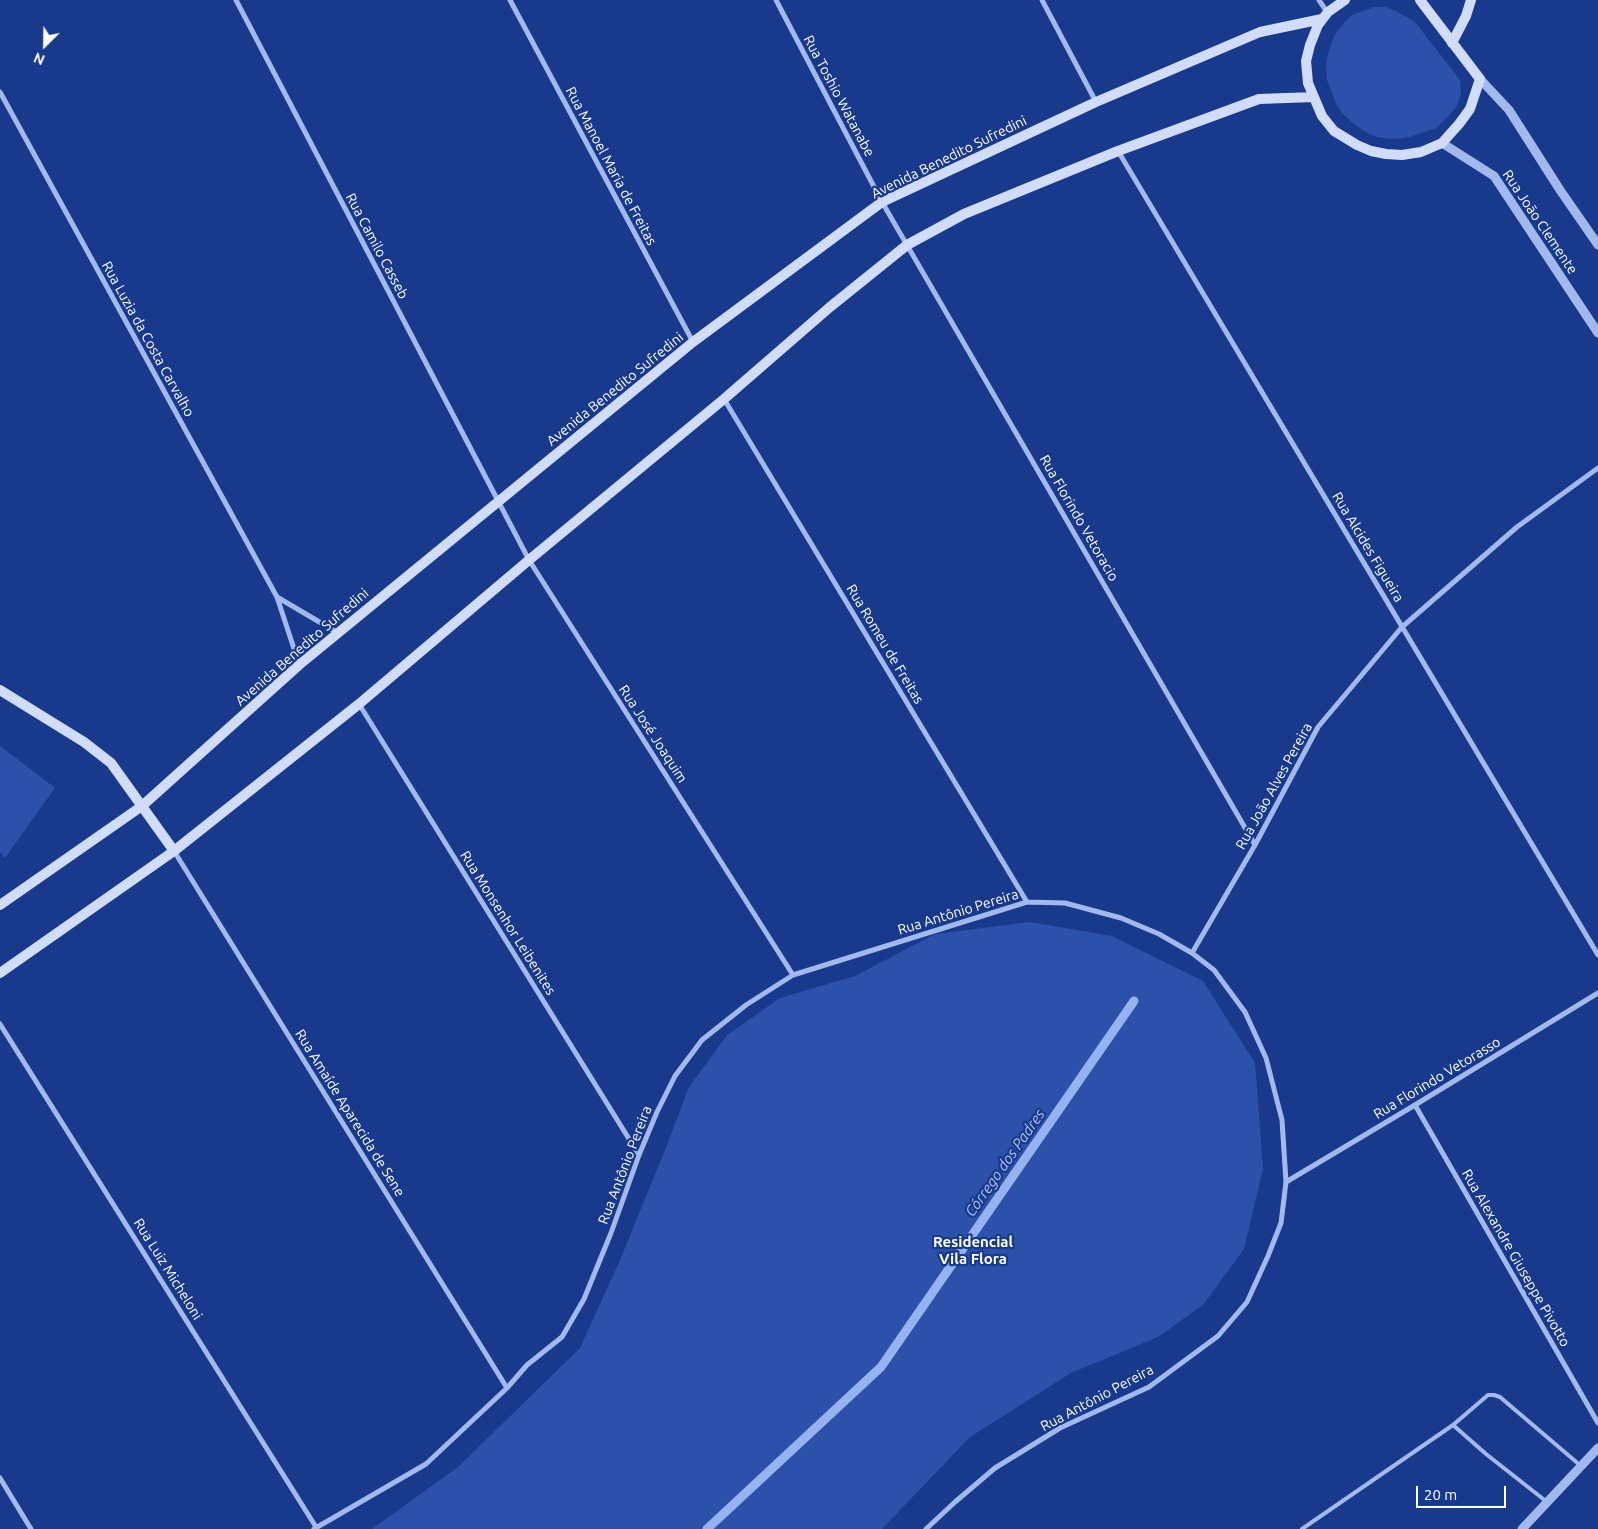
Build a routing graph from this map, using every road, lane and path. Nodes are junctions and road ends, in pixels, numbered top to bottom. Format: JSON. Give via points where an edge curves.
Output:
{"nodes":[{"id":1,"x":236,"y":0,"type":"edge"},
{"id":2,"x":510,"y":0,"type":"edge"},
{"id":3,"x":776,"y":0,"type":"edge"},
{"id":4,"x":1042,"y":0,"type":"edge"},
{"id":5,"x":1319,"y":0,"type":"edge"},
{"id":6,"x":1345,"y":0,"type":"edge"},
{"id":7,"x":1420,"y":0,"type":"edge"},
{"id":8,"x":1471,"y":0,"type":"edge"},
{"id":9,"x":1325,"y":16,"type":"junction"},
{"id":10,"x":1452,"y":43,"type":"junction"},
{"id":11,"x":1480,"y":79,"type":"junction"},
{"id":12,"x":0,"y":92,"type":"edge"},
{"id":13,"x":1314,"y":97,"type":"junction"},
{"id":14,"x":1096,"y":102,"type":"junction"},
{"id":15,"x":1442,"y":143,"type":"junction"},
{"id":16,"x":1118,"y":151,"type":"junction"},
{"id":17,"x":882,"y":202,"type":"junction"},
{"id":18,"x":908,"y":244,"type":"junction"},
{"id":19,"x":1598,"y":245,"type":"edge"},
{"id":20,"x":1598,"y":333,"type":"edge"},
{"id":21,"x":693,"y":342,"type":"junction"},
{"id":22,"x":724,"y":398,"type":"junction"},
{"id":23,"x":1598,"y":468,"type":"edge"},
{"id":24,"x":498,"y":502,"type":"junction"},
{"id":25,"x":529,"y":560,"type":"junction"},
{"id":26,"x":277,"y":597,"type":"junction"},
{"id":27,"x":1402,"y":627,"type":"junction"},
{"id":28,"x":338,"y":633,"type":"junction"},
{"id":29,"x":299,"y":665,"type":"junction"},
{"id":30,"x":0,"y":690,"type":"edge"},
{"id":31,"x":359,"y":704,"type":"junction"},
{"id":32,"x":142,"y":806,"type":"junction"},
{"id":33,"x":1255,"y":845,"type":"junction"},
{"id":34,"x":174,"y":851,"type":"junction"},
{"id":35,"x":1027,"y":902,"type":"junction"},
{"id":36,"x":0,"y":906,"type":"edge"},
{"id":37,"x":1192,"y":953,"type":"junction"},
{"id":38,"x":1598,"y":955,"type":"edge"},
{"id":39,"x":0,"y":973,"type":"edge"},
{"id":40,"x":793,"y":975,"type":"junction"},
{"id":41,"x":1598,"y":993,"type":"edge"},
{"id":42,"x":0,"y":1024,"type":"edge"},
{"id":43,"x":1415,"y":1106,"type":"junction"},
{"id":44,"x":638,"y":1155,"type":"junction"},
{"id":45,"x":1286,"y":1182,"type":"junction"},
{"id":46,"x":507,"y":1388,"type":"junction"},
{"id":47,"x":1598,"y":1422,"type":"edge"},
{"id":48,"x":1453,"y":1425,"type":"junction"},
{"id":49,"x":1598,"y":1448,"type":"edge"},
{"id":50,"x":1581,"y":1466,"type":"junction"},
{"id":51,"x":0,"y":1478,"type":"edge"},
{"id":52,"x":1547,"y":1502,"type":"junction"},
{"id":53,"x":315,"y":1528,"type":"edge"},
{"id":54,"x":31,"y":1529,"type":"edge"},
{"id":55,"x":926,"y":1529,"type":"edge"},
{"id":56,"x":1302,"y":1529,"type":"edge"},
{"id":57,"x":1522,"y":1529,"type":"edge"}],
"edges":[{"from":1,"to":24,"type":"street","name":"Rua Camilo Casseb"},
{"from":2,"to":21,"type":"street","name":"Rua Manoel Maria de Freitas"},
{"from":3,"to":17,"type":"street","name":"Rua Toshio Watanabe"},
{"from":4,"to":14,"type":"street"},
{"from":5,"to":9,"type":"street"},
{"from":6,"to":9,"type":"main road"},
{"from":7,"to":10,"type":"main road"},
{"from":8,"to":10,"type":"main road"},
{"from":9,"to":13,"type":"main road","via":[[1318,25],[1306,61],[1308,83]]},
{"from":9,"to":14,"type":"main road","name":"Avenida Benedito Sufredini","via":[[1260,32]]},
{"from":10,"to":11,"type":"main road"},
{"from":11,"to":15,"type":"main road","via":[[1470,109]]},
{"from":11,"to":19,"type":"street","via":[[1509,110]]},
{"from":12,"to":26,"type":"street","name":"Rua Luzia da Costa Carvalho"},
{"from":13,"to":15,"type":"main road","via":[[1322,116],[1334,131],[1371,151],[1402,155],[1422,152]]},
{"from":13,"to":16,"type":"main road","via":[[1259,99]]},
{"from":14,"to":17,"type":"main road","name":"Avenida Benedito Sufredini"},
{"from":15,"to":20,"type":"street","name":"Rua João Clemente","via":[[1494,176]]},
{"from":16,"to":18,"type":"main road","via":[[964,214]]},
{"from":16,"to":27,"type":"street","name":"Rua Alcides Figueira"},
{"from":17,"to":18,"type":"street","name":"Rua Florindo Vetoracio"},
{"from":17,"to":21,"type":"main road","name":"Avenida Benedito Sufredini"},
{"from":18,"to":22,"type":"main road"},
{"from":18,"to":33,"type":"street","name":"Rua Florindo Vetoracio"},
{"from":21,"to":24,"type":"main road","name":"Avenida Benedito Sufredini"},
{"from":22,"to":25,"type":"main road"},
{"from":22,"to":35,"type":"street","name":"Rua Romeu de Freitas"},
{"from":23,"to":27,"type":"street","name":"Rua João Alves Pereira","via":[[1517,526]]},
{"from":24,"to":25,"type":"street","name":"Rua José Joaquim"},
{"from":24,"to":28,"type":"main road","name":"Avenida Benedito Sufredini"},
{"from":25,"to":31,"type":"main road"},
{"from":25,"to":40,"type":"street","name":"Rua José Joaquim"},
{"from":26,"to":28,"type":"street"},
{"from":26,"to":29,"type":"street","name":"Rua Luzia da Costa Carvalho"},
{"from":27,"to":33,"type":"street","name":"Rua João Alves Pereira","via":[[1318,727]]},
{"from":27,"to":38,"type":"street","name":"Rua Alcides Figueira"},
{"from":28,"to":29,"type":"main road","name":"Avenida Benedito Sufredini"},
{"from":29,"to":32,"type":"main road","name":"Avenida Benedito Sufredini"},
{"from":30,"to":32,"type":"main road","via":[[84,742],[111,763]]},
{"from":31,"to":34,"type":"main road"},
{"from":31,"to":44,"type":"street","name":"Rua Monsenhor Leibenites"},
{"from":32,"to":34,"type":"main road"},
{"from":32,"to":36,"type":"main road","name":"Avenida Benedito Sufredini"},
{"from":33,"to":37,"type":"street","name":"Rua João Alves Pereira"},
{"from":34,"to":39,"type":"main road"},
{"from":34,"to":46,"type":"street","name":"Rua Amaíde Aparecida de Sene"},
{"from":35,"to":37,"type":"street","name":"Rua Antônio Pereira","via":[[1065,903],[1121,918]]},
{"from":35,"to":40,"type":"street","name":"Rua Antônio Pereira"},
{"from":37,"to":45,"type":"street","name":"Rua Antônio Pereira","via":[[1214,970],[1245,1012],[1266,1058],[1282,1120]]},
{"from":40,"to":44,"type":"street","name":"Rua Antônio Pereira","via":[[746,1004],[702,1040],[675,1076]]},
{"from":41,"to":43,"type":"street","name":"Rua Florindo Vetorasso"},
{"from":42,"to":53,"type":"street","name":"Rua Luiz Micheloni"},
{"from":43,"to":45,"type":"street","name":"Rua Florindo Vetorasso"},
{"from":43,"to":47,"type":"street","name":"Rua Alexandre Giuseppe Pivotto"},
{"from":44,"to":46,"type":"street","name":"Rua Antônio Pereira","via":[[584,1299],[562,1337],[527,1365]]},
{"from":45,"to":55,"type":"street","name":"Rua Antônio Pereira","via":[[1281,1223],[1268,1256],[1247,1302],[1218,1336],[1149,1387],[1060,1428],[995,1468]]},
{"from":46,"to":53,"type":"street","name":"Rua Antônio Pereira","via":[[426,1464]]},
{"from":48,"to":50,"type":"lane","via":[[1488,1395],[1494,1395],[1507,1402]]},
{"from":48,"to":52,"type":"lane"},
{"from":48,"to":56,"type":"lane"},
{"from":49,"to":50,"type":"street"},
{"from":50,"to":52,"type":"street"},
{"from":51,"to":54,"type":"street"},
{"from":52,"to":57,"type":"street"}]}
